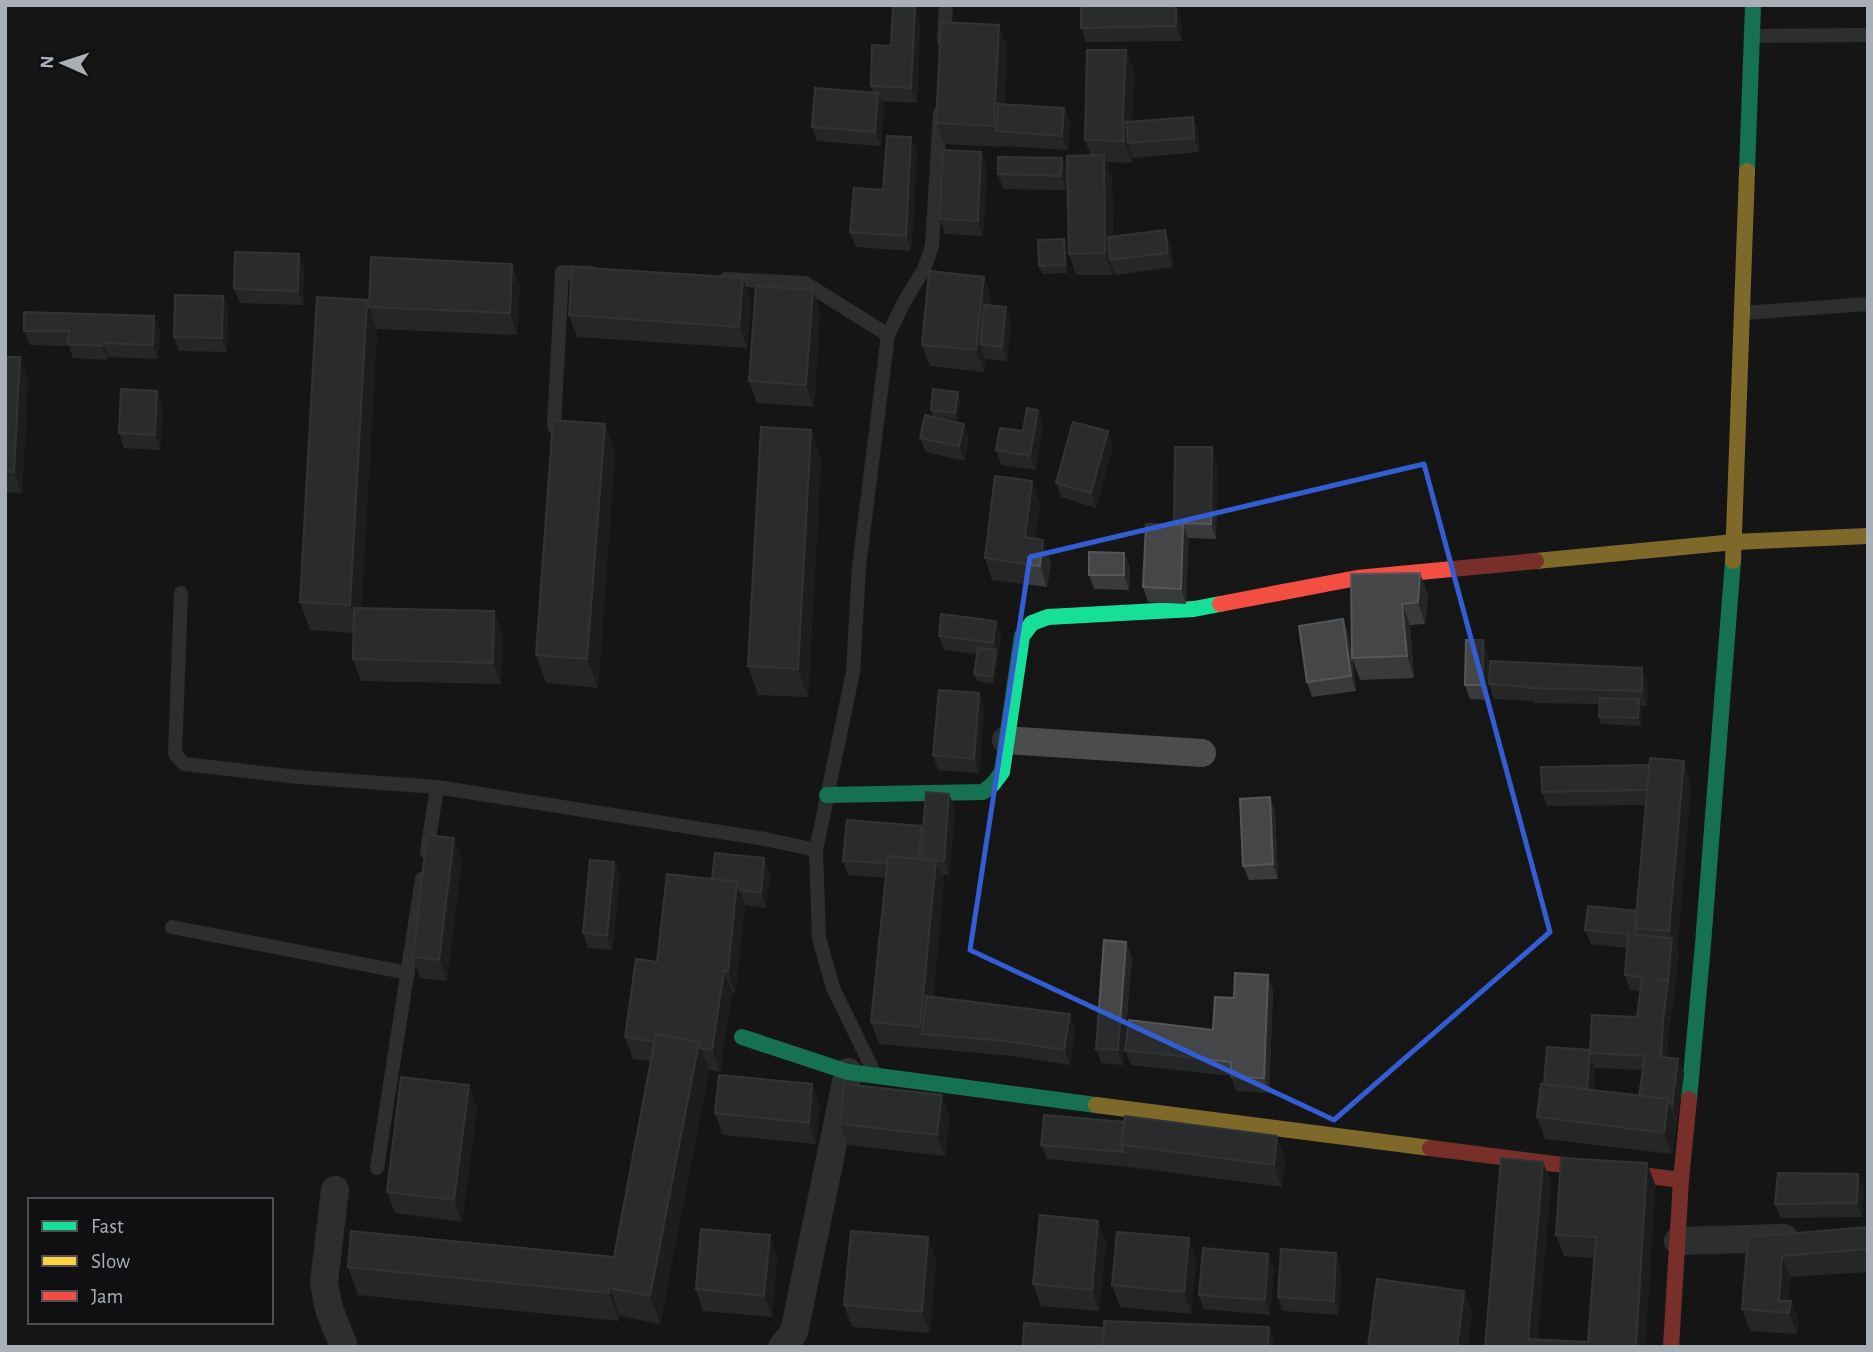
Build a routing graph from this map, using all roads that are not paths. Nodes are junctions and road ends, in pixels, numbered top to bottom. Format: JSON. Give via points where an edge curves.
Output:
{"nodes":[{"id":1,"x":946,"y":5,"type":"edge"},
{"id":2,"x":1753,"y":5,"type":"edge"},
{"id":3,"x":1868,"y":35,"type":"edge"},
{"id":4,"x":1752,"y":36,"type":"junction"},
{"id":5,"x":943,"y":61,"type":"edge"},
{"id":6,"x":941,"y":100,"type":"edge"},
{"id":7,"x":602,"y":274,"type":"edge"},
{"id":8,"x":710,"y":279,"type":"edge"},
{"id":9,"x":1868,"y":304,"type":"edge"},
{"id":10,"x":1743,"y":313,"type":"junction"},
{"id":11,"x":888,"y":335,"type":"junction"},
{"id":12,"x":554,"y":426,"type":"edge"},
{"id":13,"x":1868,"y":536,"type":"edge"},
{"id":14,"x":1735,"y":542,"type":"junction"},
{"id":15,"x":181,"y":593,"type":"dead end"},
{"id":16,"x":1006,"y":740,"type":"junction"},
{"id":17,"x":1202,"y":752,"type":"dead end"},
{"id":18,"x":437,"y":787,"type":"junction"},
{"id":19,"x":827,"y":795,"type":"junction"},
{"id":20,"x":816,"y":850,"type":"junction"},
{"id":21,"x":172,"y":927,"type":"dead end"},
{"id":22,"x":408,"y":973,"type":"junction"},
{"id":23,"x":742,"y":1037,"type":"dead end"},
{"id":24,"x":848,"y":1072,"type":"junction"},
{"id":25,"x":876,"y":1077,"type":"junction"},
{"id":26,"x":377,"y":1168,"type":"dead end"},
{"id":27,"x":1681,"y":1180,"type":"junction"},
{"id":28,"x":335,"y":1190,"type":"dead end"},
{"id":29,"x":1814,"y":1237,"type":"edge"},
{"id":30,"x":1678,"y":1241,"type":"junction"},
{"id":31,"x":344,"y":1347,"type":"edge"},
{"id":32,"x":782,"y":1347,"type":"edge"},
{"id":33,"x":1671,"y":1347,"type":"edge"}],
"edges":[{"from":1,"to":5,"type":"lane"},
{"from":2,"to":4,"type":"street"},
{"from":3,"to":4,"type":"lane"},
{"from":4,"to":10,"type":"street"},
{"from":6,"to":11,"type":"lane","via":[[932,246]]},
{"from":7,"to":12,"type":"lane","via":[[562,272]]},
{"from":8,"to":11,"type":"lane","via":[[805,283]]},
{"from":9,"to":10,"type":"lane"},
{"from":10,"to":14,"type":"street"},
{"from":11,"to":19,"type":"lane","via":[[859,567],[853,672]]},
{"from":13,"to":14,"type":"street"},
{"from":14,"to":16,"type":"street","via":[[1357,578],[1194,609],[1048,617],[1032,623],[1022,636]]},
{"from":14,"to":27,"type":"street"},
{"from":15,"to":18,"type":"lane","via":[[175,754],[184,764]]},
{"from":16,"to":17,"type":"street"},
{"from":16,"to":19,"type":"street","via":[[1002,772],[983,792]]},
{"from":18,"to":20,"type":"lane"},
{"from":18,"to":22,"type":"lane"},
{"from":19,"to":20,"type":"lane"},
{"from":20,"to":25,"type":"lane","via":[[820,938],[833,988]]},
{"from":21,"to":22,"type":"lane"},
{"from":22,"to":26,"type":"lane"},
{"from":23,"to":24,"type":"street"},
{"from":24,"to":25,"type":"street"},
{"from":24,"to":32,"type":"street","via":[[794,1332]]},
{"from":25,"to":27,"type":"street"},
{"from":27,"to":30,"type":"street"},
{"from":28,"to":31,"type":"street","via":[[324,1282]]},
{"from":29,"to":30,"type":"street"},
{"from":30,"to":33,"type":"street"}]}
